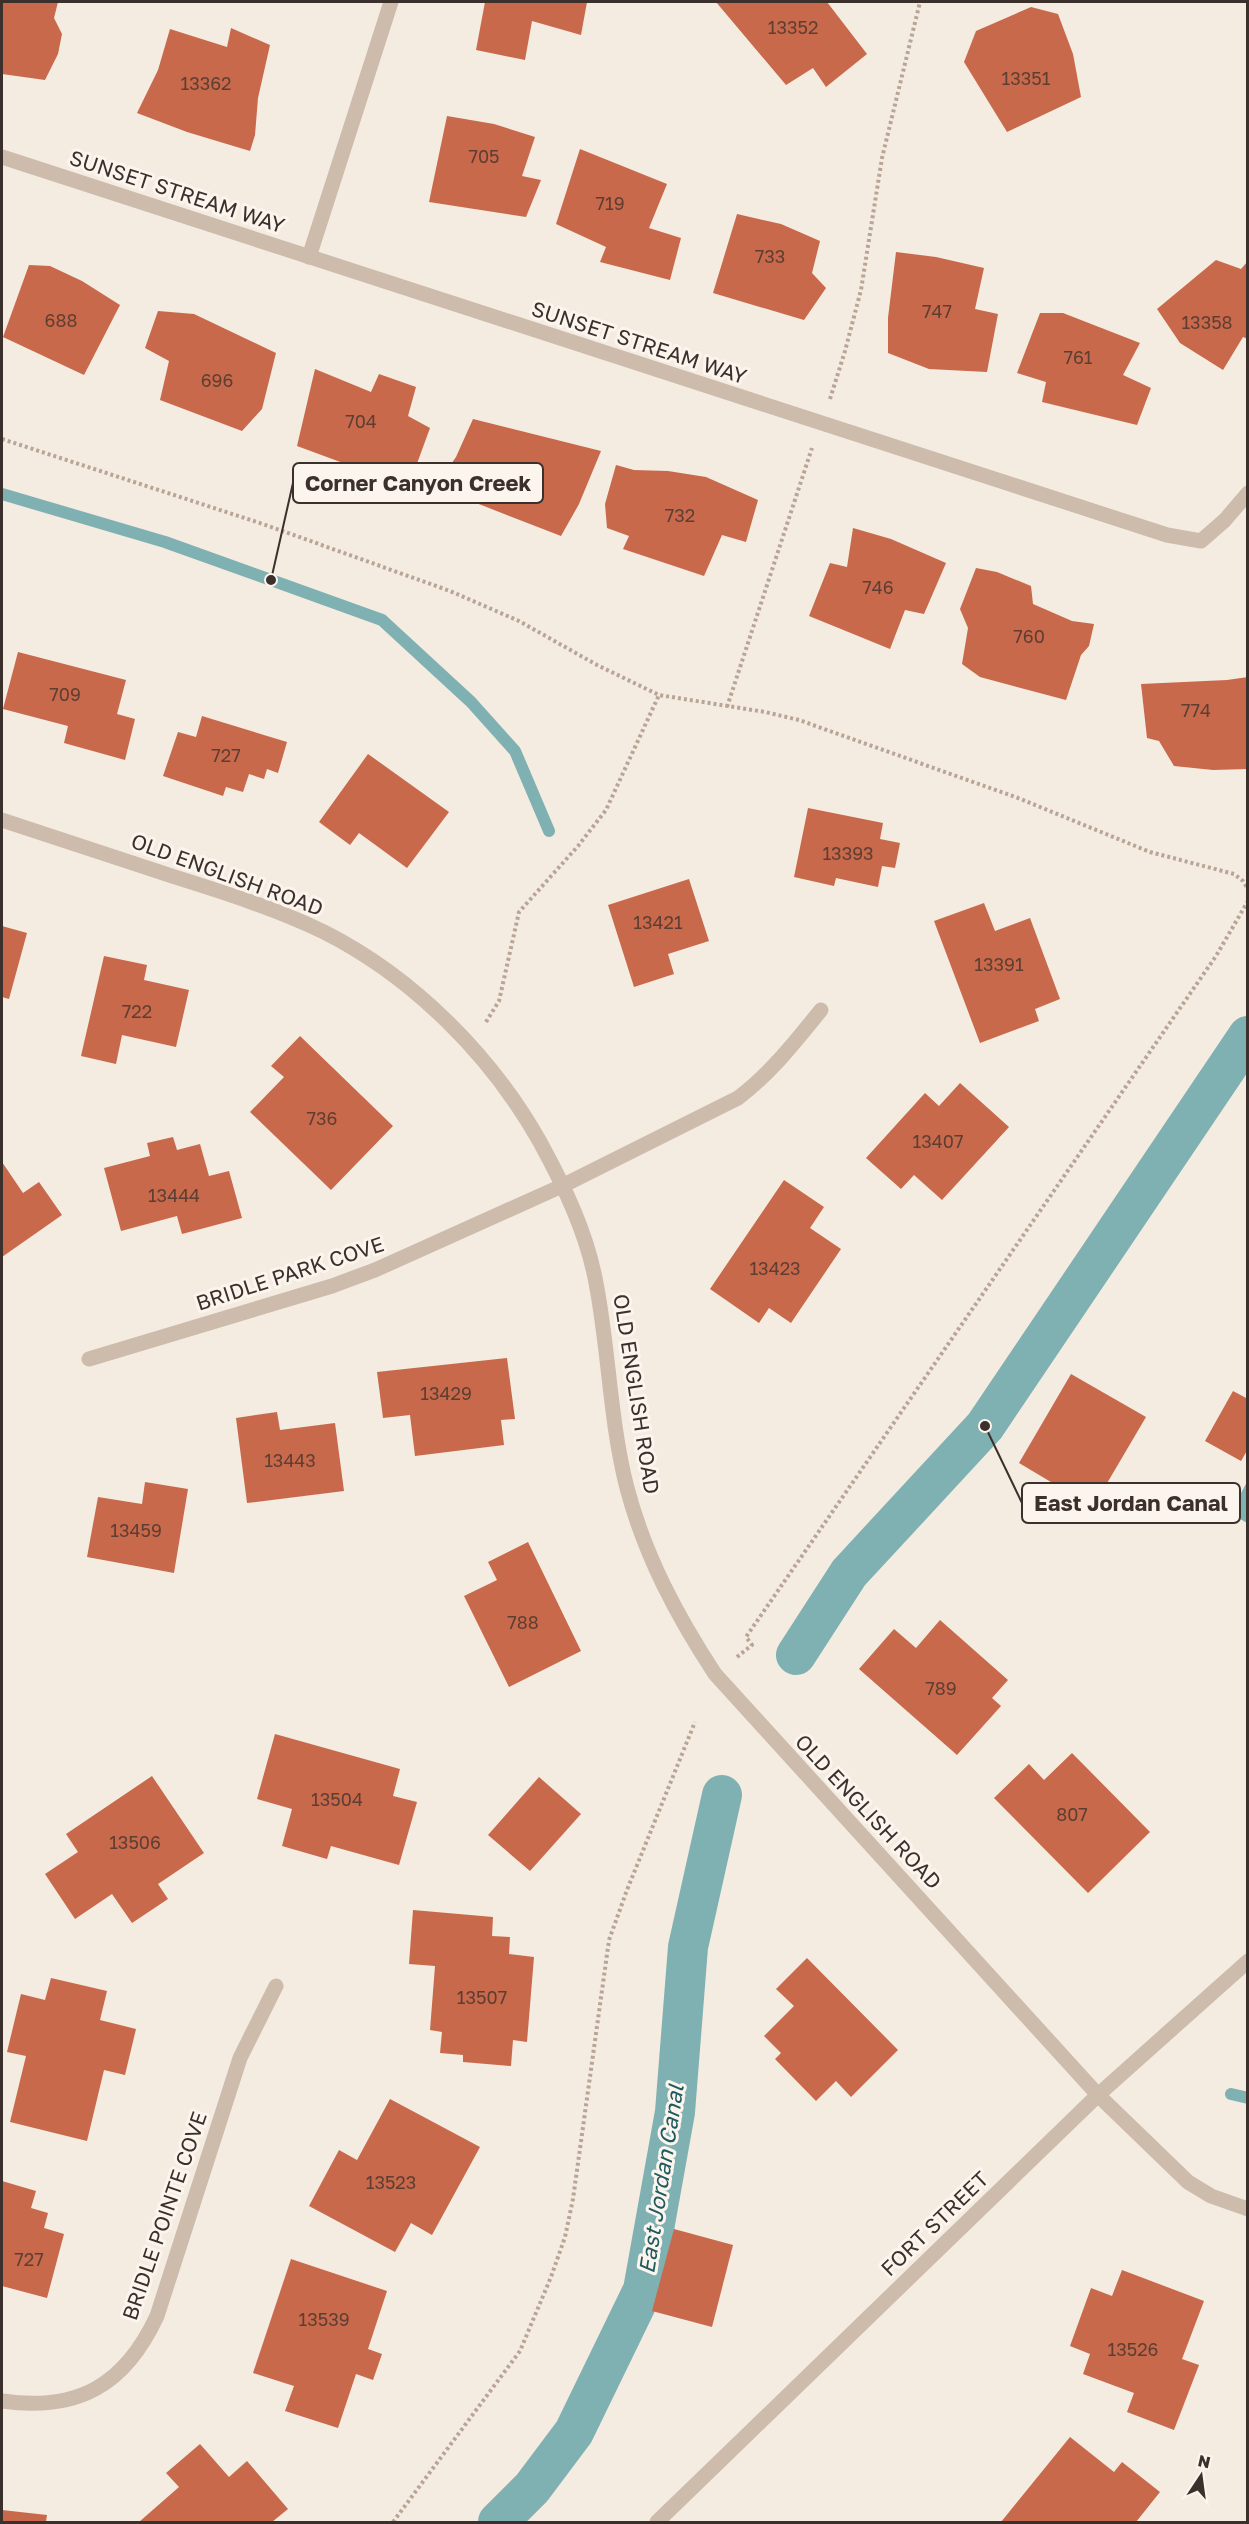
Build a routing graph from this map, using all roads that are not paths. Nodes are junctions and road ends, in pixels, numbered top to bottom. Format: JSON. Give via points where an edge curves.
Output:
{"nodes":[{"id":1,"x":391,"y":2,"type":"edge"},
{"id":2,"x":2,"y":158,"type":"edge"},
{"id":3,"x":309,"y":257,"type":"junction"},
{"id":4,"x":1248,"y":493,"type":"edge"},
{"id":5,"x":2,"y":820,"type":"edge"},
{"id":6,"x":821,"y":1010,"type":"dead end"},
{"id":7,"x":564,"y":1185,"type":"junction"},
{"id":8,"x":89,"y":1359,"type":"dead end"},
{"id":9,"x":1248,"y":1961,"type":"edge"},
{"id":10,"x":276,"y":1986,"type":"dead end"},
{"id":11,"x":1098,"y":2096,"type":"junction"},
{"id":12,"x":1248,"y":2209,"type":"edge"},
{"id":13,"x":2,"y":2401,"type":"edge"},
{"id":14,"x":657,"y":2523,"type":"edge"}],
"edges":[{"from":1,"to":3,"type":"street"},
{"from":2,"to":3,"type":"street","name":"SUNSET STREAM WAY"},
{"from":3,"to":4,"type":"street","name":"SUNSET STREAM WAY","via":[[1167,535],[1201,541]]},
{"from":5,"to":7,"type":"street","name":"OLD ENGLISH ROAD","via":[[243,899],[325,933],[365,956],[403,983],[469,1045],[529,1123]]},
{"from":6,"to":7,"type":"street","name":"BRIDLE PARK COVE","via":[[777,1064],[738,1098]]},
{"from":7,"to":8,"type":"street","name":"BRIDLE PARK COVE","via":[[332,1286]]},
{"from":7,"to":11,"type":"street","name":"OLD ENGLISH ROAD","via":[[596,1278],[626,1486],[660,1580],[685,1628],[742,1706]]},
{"from":9,"to":11,"type":"street","name":"FORT STREET"},
{"from":10,"to":13,"type":"street","name":"BRIDLE POINTE COVE","via":[[240,2058],[157,2316],[137,2352],[123,2368],[84,2394],[38,2405]]},
{"from":11,"to":12,"type":"street","name":"OLD ENGLISH ROAD","via":[[1188,2182],[1211,2196]]},
{"from":11,"to":14,"type":"street","name":"FORT STREET"}]}
